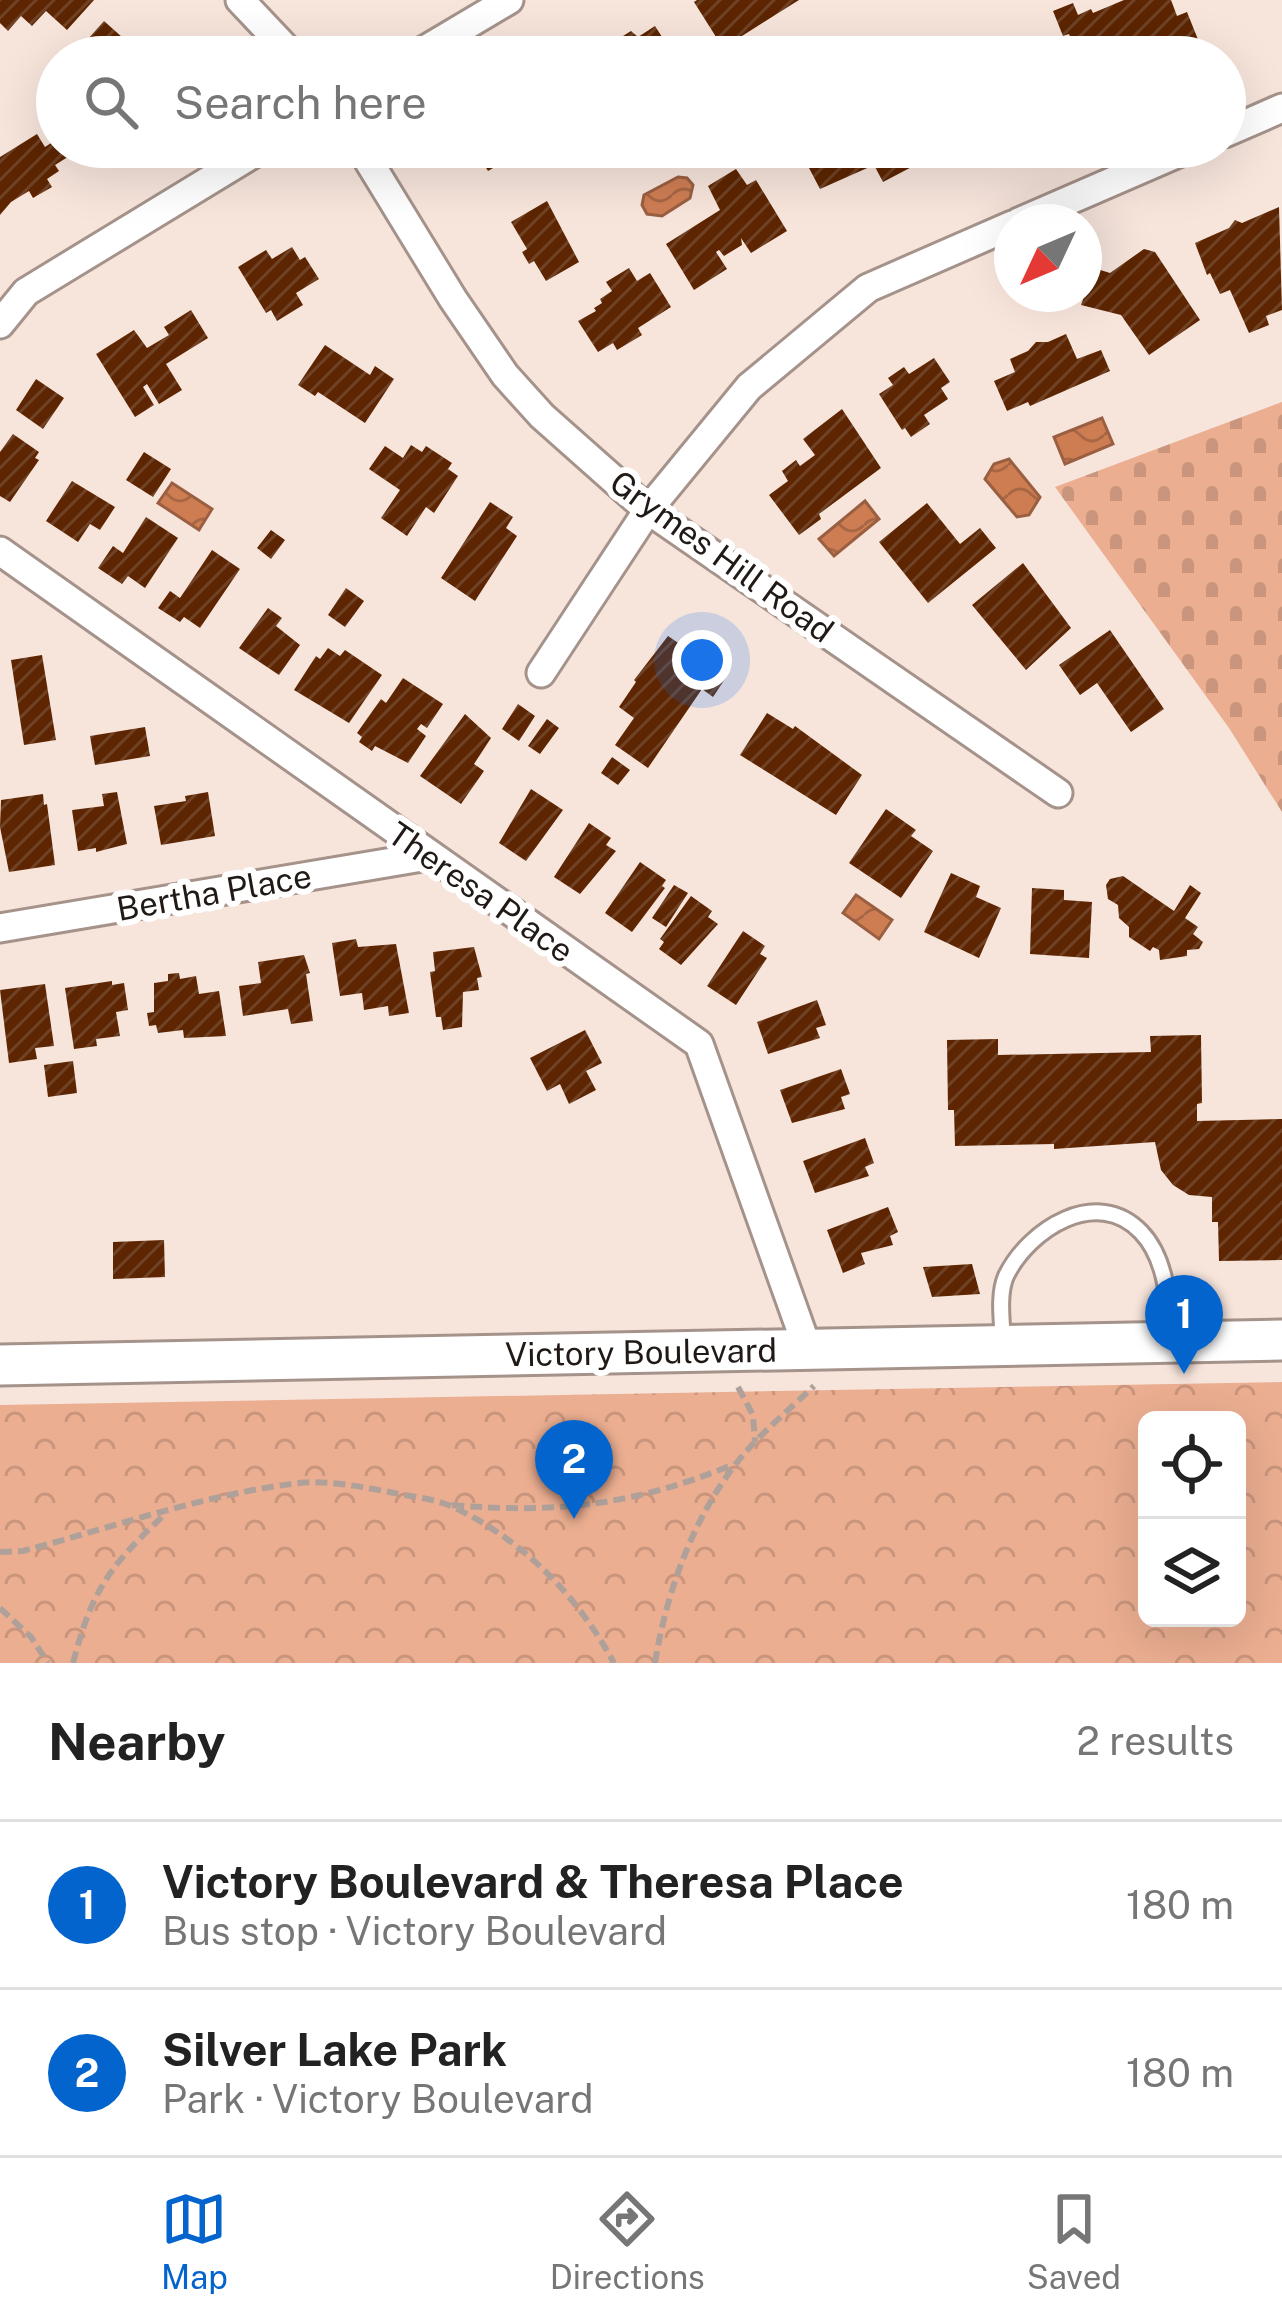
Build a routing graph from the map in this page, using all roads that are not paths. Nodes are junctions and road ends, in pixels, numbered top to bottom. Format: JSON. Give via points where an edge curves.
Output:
{"nodes":[{"id":1,"x":240,"y":0,"type":"edge"},
{"id":2,"x":509,"y":0,"type":"edge"},
{"id":3,"x":274,"y":36,"type":"edge"},
{"id":4,"x":448,"y":36,"type":"edge"},
{"id":5,"x":1282,"y":108,"type":"edge"},
{"id":6,"x":1246,"y":124,"type":"edge"},
{"id":7,"x":230,"y":168,"type":"edge"},
{"id":8,"x":373,"y":168,"type":"edge"},
{"id":9,"x":1144,"y":168,"type":"edge"},
{"id":10,"x":1061,"y":204,"type":"edge"},
{"id":11,"x":994,"y":233,"type":"edge"},
{"id":12,"x":0,"y":324,"type":"edge"},
{"id":13,"x":648,"y":510,"type":"junction"},
{"id":14,"x":0,"y":551,"type":"edge"},
{"id":15,"x":541,"y":674,"type":"dead end"},
{"id":16,"x":1058,"y":793,"type":"dead end"},
{"id":17,"x":428,"y":856,"type":"junction"},
{"id":18,"x":0,"y":928,"type":"edge"},
{"id":19,"x":1282,"y":1340,"type":"edge"},
{"id":20,"x":1172,"y":1342,"type":"junction"},
{"id":21,"x":1003,"y":1345,"type":"junction"},
{"id":22,"x":0,"y":1365,"type":"edge"},
{"id":23,"x":811,"y":1368,"type":"junction"}],
"edges":[{"from":1,"to":3,"type":"street"},
{"from":2,"to":4,"type":"street"},
{"from":5,"to":6,"type":"street"},
{"from":7,"to":12,"type":"street","via":[[26,292]]},
{"from":8,"to":13,"type":"street","name":"Grymes Hill Road","via":[[505,375]]},
{"from":9,"to":10,"type":"street"},
{"from":11,"to":13,"type":"street","via":[[868,288],[749,387]]},
{"from":13,"to":15,"type":"street"},
{"from":13,"to":16,"type":"street","name":"Grymes Hill Road"},
{"from":14,"to":17,"type":"street","name":"Theresa Place"},
{"from":17,"to":18,"type":"street","name":"Bertha Place"},
{"from":17,"to":23,"type":"street","name":"Theresa Place","via":[[699,1044]]},
{"from":19,"to":20,"type":"main road","name":"Victory Boulevard"},
{"from":20,"to":21,"type":"main road","name":"Victory Boulevard"},
{"from":20,"to":21,"type":"lane","via":[[1155,1252],[1120,1215],[1098,1210],[1046,1229],[1024,1251],[1005,1279]]},
{"from":21,"to":23,"type":"main road","name":"Victory Boulevard"},
{"from":22,"to":23,"type":"main road","name":"Victory Boulevard"}]}
